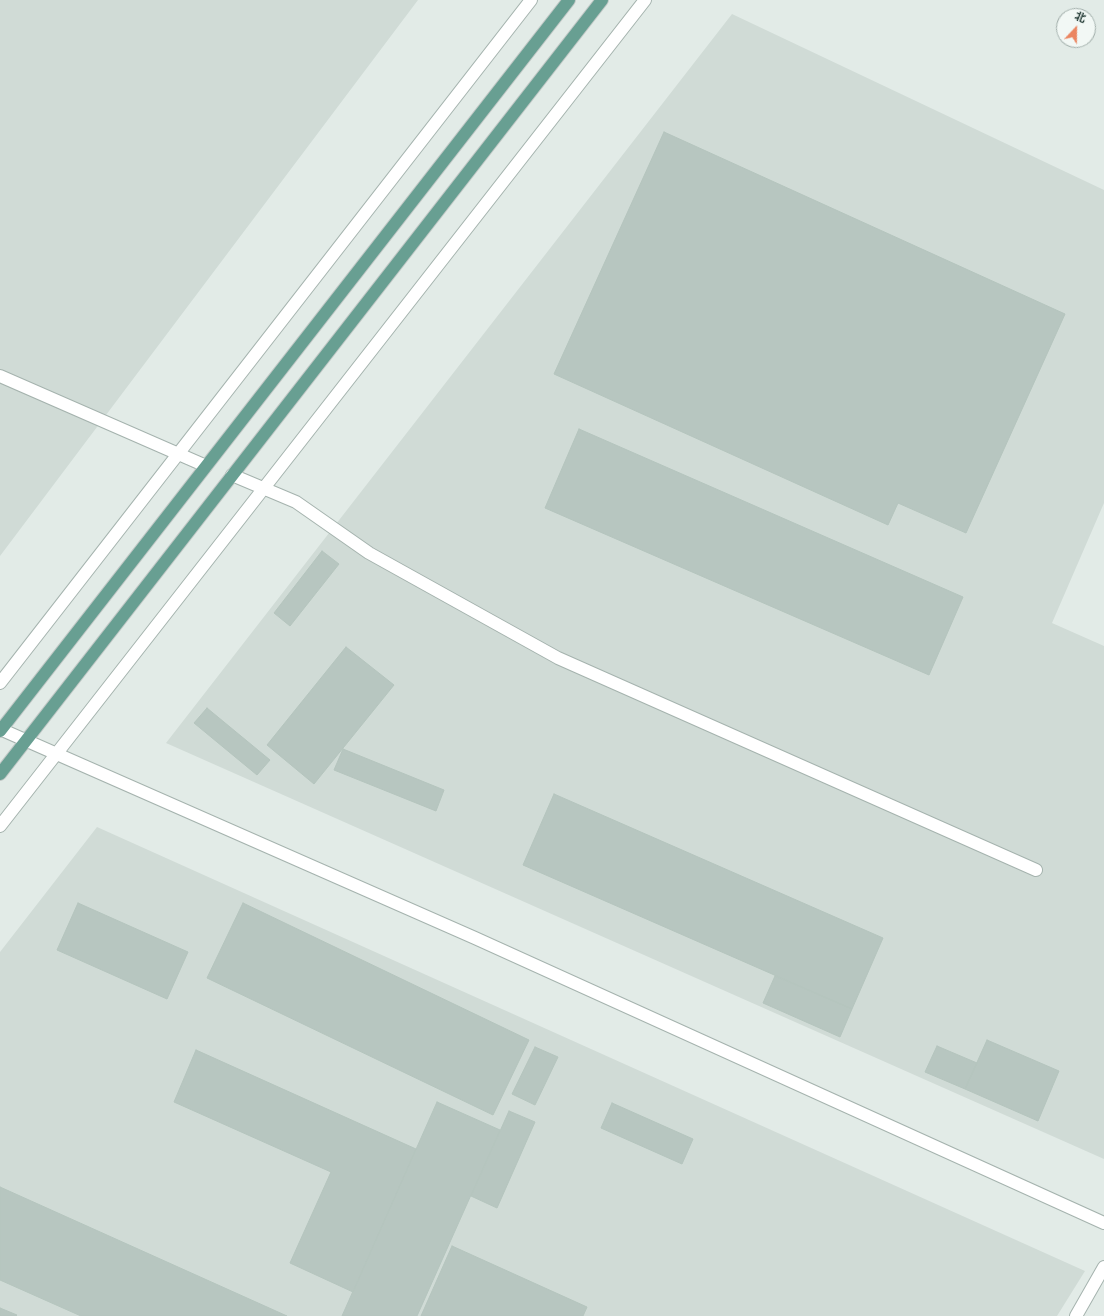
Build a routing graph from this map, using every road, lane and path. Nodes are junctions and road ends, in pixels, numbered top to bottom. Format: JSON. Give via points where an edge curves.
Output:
{"nodes":[{"id":1,"x":531,"y":0,"type":"edge"},
{"id":2,"x":569,"y":0,"type":"edge"},
{"id":3,"x":602,"y":0,"type":"edge"},
{"id":4,"x":645,"y":0,"type":"edge"},
{"id":5,"x":0,"y":376,"type":"edge"},
{"id":6,"x":178,"y":454,"type":"junction"},
{"id":7,"x":206,"y":466,"type":"junction"},
{"id":8,"x":232,"y":474,"type":"junction"},
{"id":9,"x":264,"y":488,"type":"junction"},
{"id":10,"x":0,"y":683,"type":"edge"},
{"id":11,"x":0,"y":730,"type":"edge"},
{"id":12,"x":26,"y":740,"type":"junction"},
{"id":13,"x":56,"y":754,"type":"junction"},
{"id":14,"x":0,"y":774,"type":"edge"},
{"id":15,"x":0,"y":826,"type":"edge"},
{"id":16,"x":1036,"y":870,"type":"dead end"},
{"id":17,"x":1104,"y":1223,"type":"edge"},
{"id":18,"x":1104,"y":1267,"type":"edge"},
{"id":19,"x":1076,"y":1316,"type":"edge"}],
"edges":[{"from":1,"to":6,"type":"street"},
{"from":2,"to":7,"type":"main road"},
{"from":3,"to":8,"type":"main road"},
{"from":4,"to":9,"type":"street"},
{"from":5,"to":6,"type":"street"},
{"from":6,"to":7,"type":"street"},
{"from":6,"to":10,"type":"street"},
{"from":7,"to":11,"type":"main road"},
{"from":8,"to":9,"type":"street"},
{"from":8,"to":12,"type":"main road"},
{"from":9,"to":13,"type":"street"},
{"from":9,"to":16,"type":"street","via":[[296,502],[369,553],[558,658]]},
{"from":11,"to":12,"type":"street"},
{"from":12,"to":13,"type":"street"},
{"from":12,"to":14,"type":"main road"},
{"from":13,"to":15,"type":"street"},
{"from":13,"to":17,"type":"street","via":[[482,942]]},
{"from":18,"to":19,"type":"street"}]}
